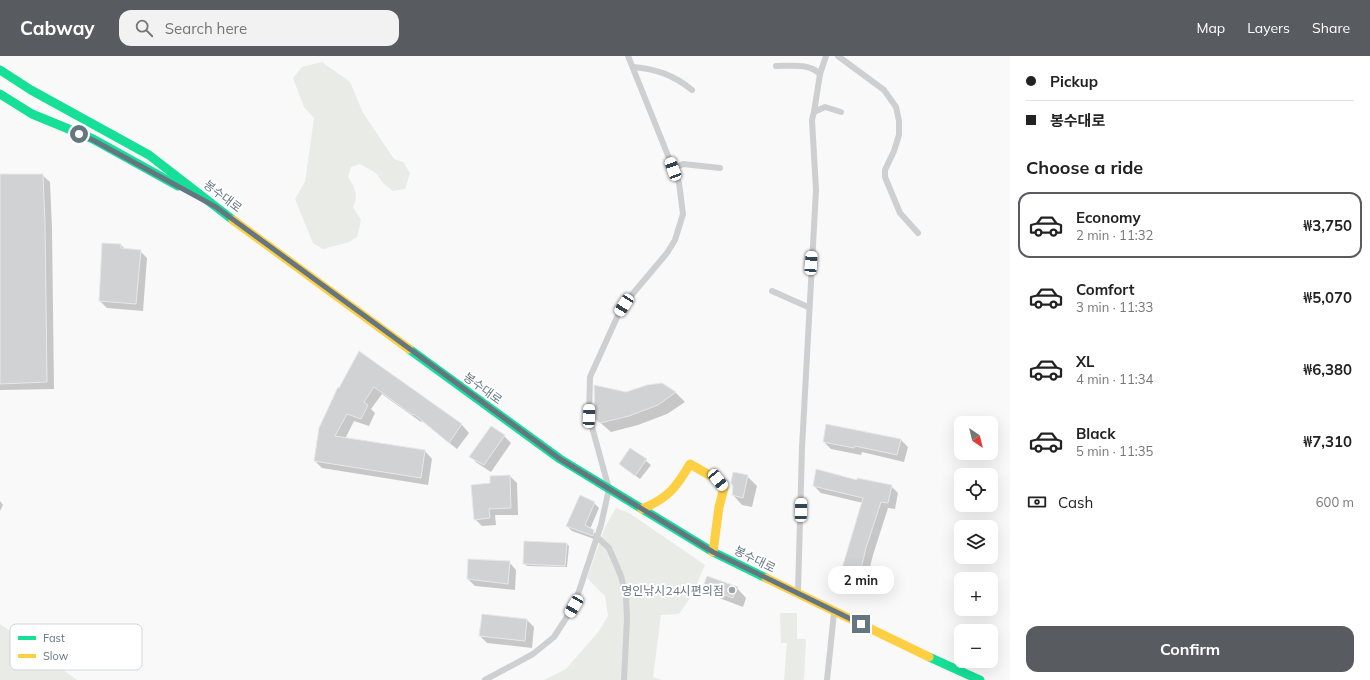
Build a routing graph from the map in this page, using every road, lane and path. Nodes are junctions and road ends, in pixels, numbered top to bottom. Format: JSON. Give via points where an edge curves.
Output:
{"nodes":[{"id":1,"x":628,"y":56,"type":"edge"},
{"id":2,"x":826,"y":56,"type":"edge"},
{"id":3,"x":838,"y":56,"type":"edge"},
{"id":4,"x":776,"y":66,"type":"dead end"},
{"id":5,"x":633,"y":67,"type":"junction"},
{"id":6,"x":0,"y":70,"type":"edge"},
{"id":7,"x":820,"y":74,"type":"junction"},
{"id":8,"x":692,"y":90,"type":"dead end"},
{"id":9,"x":0,"y":94,"type":"edge"},
{"id":10,"x":4,"y":98,"type":"edge"},
{"id":11,"x":814,"y":112,"type":"junction"},
{"id":12,"x":841,"y":112,"type":"dead end"},
{"id":13,"x":84,"y":119,"type":"junction"},
{"id":14,"x":720,"y":168,"type":"dead end"},
{"id":15,"x":673,"y":169,"type":"junction"},
{"id":16,"x":216,"y":207,"type":"junction"},
{"id":17,"x":918,"y":232,"type":"dead end"},
{"id":18,"x":772,"y":291,"type":"dead end"},
{"id":19,"x":808,"y":307,"type":"junction"},
{"id":20,"x":609,"y":489,"type":"junction"},
{"id":21,"x":642,"y":509,"type":"junction"},
{"id":22,"x":598,"y":538,"type":"junction"},
{"id":23,"x":713,"y":552,"type":"junction"},
{"id":24,"x":798,"y":593,"type":"junction"},
{"id":25,"x":835,"y":611,"type":"junction"},
{"id":26,"x":485,"y":680,"type":"edge"},
{"id":27,"x":624,"y":680,"type":"edge"},
{"id":28,"x":827,"y":680,"type":"edge"},
{"id":29,"x":980,"y":680,"type":"edge"}],
"edges":[{"from":1,"to":5,"type":"lane"},
{"from":2,"to":7,"type":"lane"},
{"from":3,"to":17,"type":"lane","via":[[884,90],[896,107],[898,135],[885,170],[885,177],[900,213]]},
{"from":4,"to":7,"type":"lane","via":[[801,66]]},
{"from":5,"to":8,"type":"lane","via":[[663,72],[679,79]]},
{"from":5,"to":15,"type":"lane"},
{"from":6,"to":13,"type":"main road","name":"봉수대로"},
{"from":7,"to":11,"type":"lane"},
{"from":9,"to":10,"type":"main road"},
{"from":10,"to":13,"type":"main road","via":[[35,103]]},
{"from":10,"to":16,"type":"main road","via":[[32,114],[93,140]]},
{"from":11,"to":12,"type":"lane","via":[[826,107]]},
{"from":11,"to":19,"type":"lane","via":[[812,120],[816,190]]},
{"from":13,"to":16,"type":"main road","name":"봉수대로","via":[[149,155]]},
{"from":14,"to":15,"type":"lane","via":[[683,164]]},
{"from":15,"to":20,"type":"lane","via":[[679,183],[683,214],[675,240],[619,313],[590,377],[589,416]]},
{"from":16,"to":20,"type":"main road","name":"봉수대로","via":[[560,459]]},
{"from":18,"to":19,"type":"lane"},
{"from":19,"to":24,"type":"lane"},
{"from":20,"to":21,"type":"main road","name":"봉수대로"},
{"from":20,"to":22,"type":"lane"},
{"from":21,"to":23,"type":"main road","name":"봉수대로"},
{"from":21,"to":23,"type":"main road","via":[[663,500],[673,492],[690,464],[718,480],[724,488]]},
{"from":22,"to":26,"type":"lane","via":[[574,606],[554,637],[533,654]]},
{"from":22,"to":27,"type":"lane","via":[[609,548],[621,576],[626,597],[628,619]]},
{"from":23,"to":24,"type":"main road","name":"봉수대로"},
{"from":24,"to":25,"type":"main road","name":"봉수대로"},
{"from":25,"to":28,"type":"lane"},
{"from":25,"to":29,"type":"main road","name":"봉수대로"}]}
